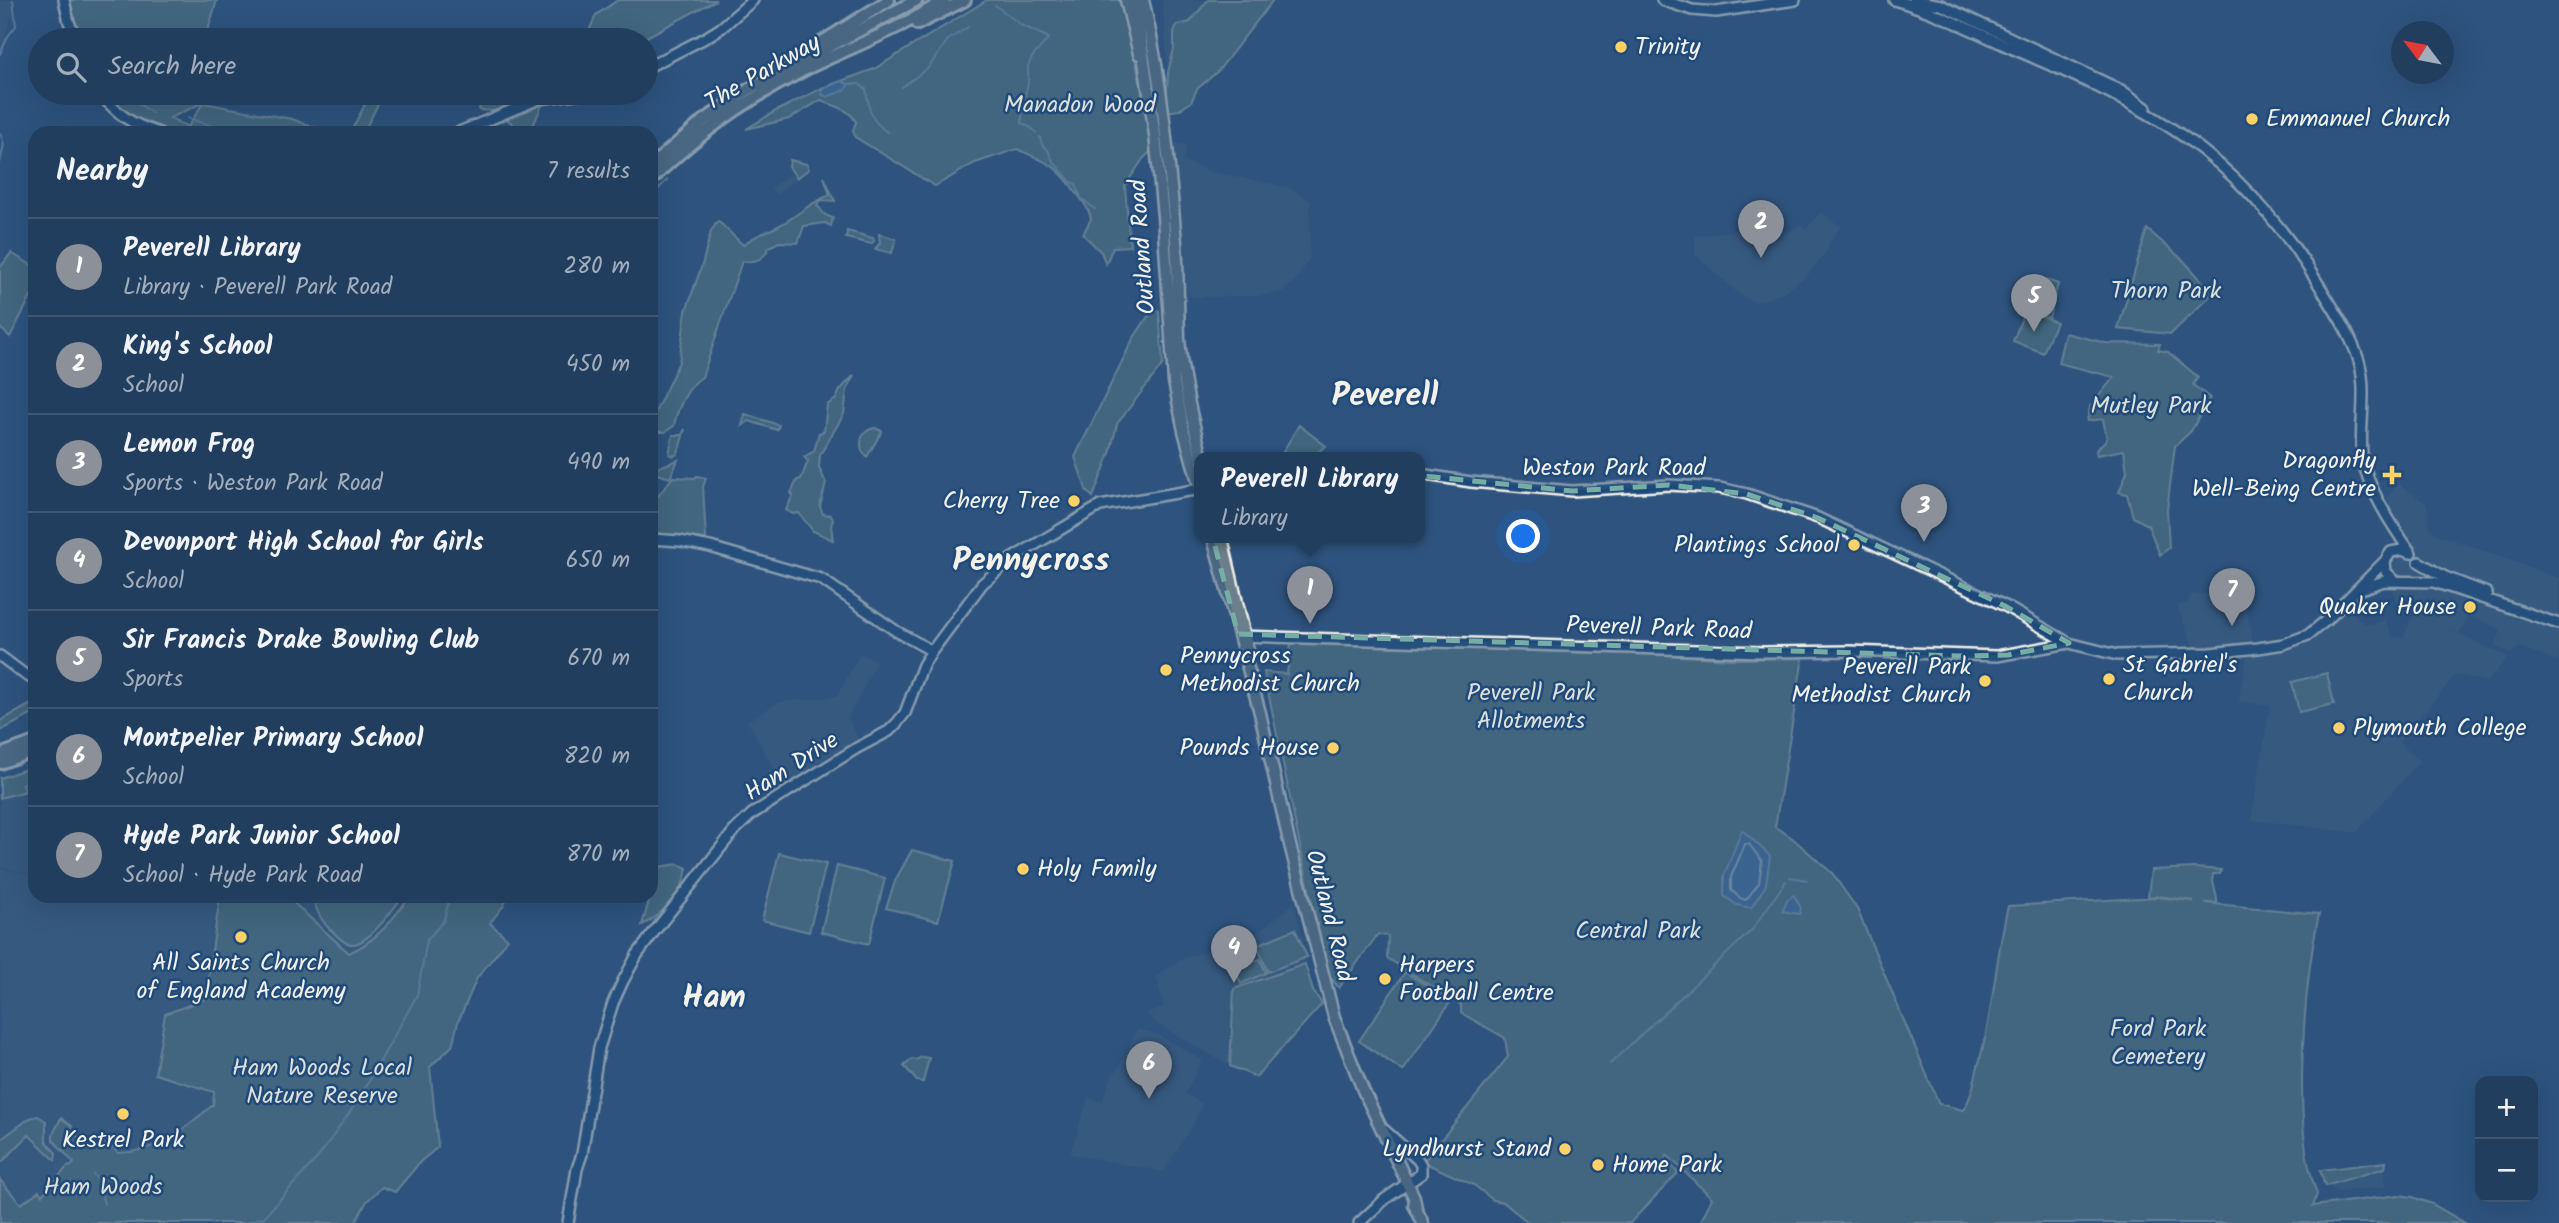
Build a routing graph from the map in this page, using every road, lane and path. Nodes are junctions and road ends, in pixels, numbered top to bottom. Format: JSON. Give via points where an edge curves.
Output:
{"nodes":[{"id":1,"x":64,"y":0,"type":"edge"},
{"id":2,"x":753,"y":0,"type":"edge"},
{"id":3,"x":889,"y":0,"type":"edge"},
{"id":4,"x":917,"y":0,"type":"edge"},
{"id":5,"x":944,"y":0,"type":"edge"},
{"id":6,"x":964,"y":0,"type":"edge"},
{"id":7,"x":1126,"y":0,"type":"edge"},
{"id":8,"x":1135,"y":0,"type":"edge"},
{"id":9,"x":1143,"y":0,"type":"edge"},
{"id":10,"x":1150,"y":0,"type":"edge"},
{"id":11,"x":1662,"y":0,"type":"edge"},
{"id":12,"x":1795,"y":0,"type":"edge"},
{"id":13,"x":1894,"y":0,"type":"edge"},
{"id":14,"x":1913,"y":0,"type":"edge"},
{"id":15,"x":72,"y":28,"type":"edge"},
{"id":16,"x":860,"y":45,"type":"junction"},
{"id":17,"x":2042,"y":57,"type":"junction"},
{"id":18,"x":658,"y":62,"type":"edge"},
{"id":19,"x":749,"y":89,"type":"junction"},
{"id":20,"x":110,"y":105,"type":"edge"},
{"id":21,"x":525,"y":105,"type":"edge"},
{"id":22,"x":1156,"y":106,"type":"junction"},
{"id":23,"x":140,"y":126,"type":"edge"},
{"id":24,"x":474,"y":126,"type":"edge"},
{"id":25,"x":658,"y":160,"type":"edge"},
{"id":26,"x":658,"y":174,"type":"edge"},
{"id":27,"x":1201,"y":452,"type":"edge"},
{"id":28,"x":1194,"y":467,"type":"edge"},
{"id":29,"x":1425,"y":475,"type":"edge"},
{"id":30,"x":1194,"y":490,"type":"edge"},
{"id":31,"x":2394,"y":528,"type":"junction"},
{"id":32,"x":658,"y":539,"type":"edge"},
{"id":33,"x":1215,"y":543,"type":"edge"},
{"id":34,"x":1223,"y":543,"type":"edge"},
{"id":35,"x":2391,"y":552,"type":"junction"},
{"id":36,"x":2411,"y":553,"type":"junction"},
{"id":37,"x":2385,"y":561,"type":"junction"},
{"id":38,"x":2419,"y":562,"type":"junction"},
{"id":39,"x":2421,"y":580,"type":"junction"},
{"id":40,"x":2395,"y":581,"type":"junction"},
{"id":41,"x":2356,"y":590,"type":"junction"},
{"id":42,"x":2538,"y":614,"type":"junction"},
{"id":43,"x":2559,"y":618,"type":"edge"},
{"id":44,"x":2559,"y":624,"type":"edge"},
{"id":45,"x":1243,"y":636,"type":"junction"},
{"id":46,"x":2072,"y":643,"type":"junction"},
{"id":47,"x":932,"y":651,"type":"junction"},
{"id":48,"x":0,"y":656,"type":"edge"},
{"id":49,"x":28,"y":675,"type":"edge"},
{"id":50,"x":28,"y":745,"type":"edge"},
{"id":51,"x":28,"y":753,"type":"edge"},
{"id":52,"x":0,"y":755,"type":"edge"},
{"id":53,"x":0,"y":763,"type":"edge"},
{"id":54,"x":1380,"y":1126,"type":"junction"},
{"id":55,"x":1406,"y":1184,"type":"junction"},
{"id":56,"x":568,"y":1223,"type":"edge"},
{"id":57,"x":1359,"y":1223,"type":"edge"},
{"id":58,"x":1423,"y":1223,"type":"edge"}],
"edges":[{"from":1,"to":15,"type":"street"},
{"from":2,"to":18,"type":"street","via":[[721,28]]},
{"from":3,"to":19,"type":"highway"},
{"from":4,"to":19,"type":"highway","name":"The Parkway"},
{"from":5,"to":16,"type":"highway","name":"The Parkway"},
{"from":6,"to":16,"type":"highway","via":[[877,42]]},
{"from":7,"to":22,"type":"main road"},
{"from":8,"to":22,"type":"main road","name":"Outland Road"},
{"from":9,"to":22,"type":"main road","name":"Outland Road"},
{"from":10,"to":22,"type":"main road","via":[[1161,71]]},
{"from":11,"to":12,"type":"street","via":[[1716,12]]},
{"from":13,"to":17,"type":"street","via":[[1931,10]]},
{"from":14,"to":17,"type":"street","via":[[1941,5]]},
{"from":16,"to":26,"type":"highway","name":"The Parkway","via":[[805,70],[729,114]]},
{"from":17,"to":31,"type":"street","via":[[2121,90],[2234,177],[2283,233],[2311,271],[2358,358],[2365,469]]},
{"from":19,"to":25,"type":"highway","name":"The Parkway"},
{"from":20,"to":23,"type":"street"},
{"from":21,"to":24,"type":"street"},
{"from":22,"to":27,"type":"main road","name":"Outland Road","via":[[1175,242],[1185,379]]},
{"from":22,"to":28,"type":"main road","name":"Outland Road","via":[[1174,382]]},
{"from":29,"to":46,"type":"street","name":"Weston Park Road","via":[[1572,491],[1681,485],[1747,494],[1818,518],[2005,606]]},
{"from":30,"to":47,"type":"street","name":"Ham Drive","via":[[1100,506],[1040,540],[991,575]]},
{"from":31,"to":35,"type":"street"},
{"from":31,"to":36,"type":"street"},
{"from":32,"to":47,"type":"street","via":[[709,547],[821,579]]},
{"from":33,"to":45,"type":"main road","name":"Outland Road"},
{"from":34,"to":45,"type":"main road","name":"Outland Road"},
{"from":35,"to":36,"type":"street"},
{"from":35,"to":37,"type":"street"},
{"from":36,"to":38,"type":"street"},
{"from":37,"to":40,"type":"street","via":[[2386,572]]},
{"from":37,"to":41,"type":"street"},
{"from":38,"to":39,"type":"street"},
{"from":38,"to":42,"type":"street"},
{"from":39,"to":40,"type":"street"},
{"from":39,"to":42,"type":"street"},
{"from":40,"to":41,"type":"street"},
{"from":41,"to":46,"type":"street","via":[[2318,628],[2284,644],[2210,653],[2117,655]]},
{"from":42,"to":43,"type":"street"},
{"from":42,"to":44,"type":"street"},
{"from":45,"to":46,"type":"street","name":"Peverell Park Road","via":[[1958,656],[2008,655]]},
{"from":45,"to":54,"type":"main road","name":"Outland Road","via":[[1328,996]]},
{"from":47,"to":56,"type":"street","name":"Ham Drive","via":[[897,723],[752,814],[720,846],[637,955],[613,1003],[599,1048]]},
{"from":48,"to":49,"type":"street"},
{"from":50,"to":52,"type":"highway"},
{"from":51,"to":53,"type":"highway"},
{"from":54,"to":55,"type":"main road","name":"Outland Road"},
{"from":54,"to":55,"type":"street","via":[[1421,1165],[1418,1177]]},
{"from":55,"to":57,"type":"street"},
{"from":55,"to":58,"type":"main road","name":"Outland Road"}]}
